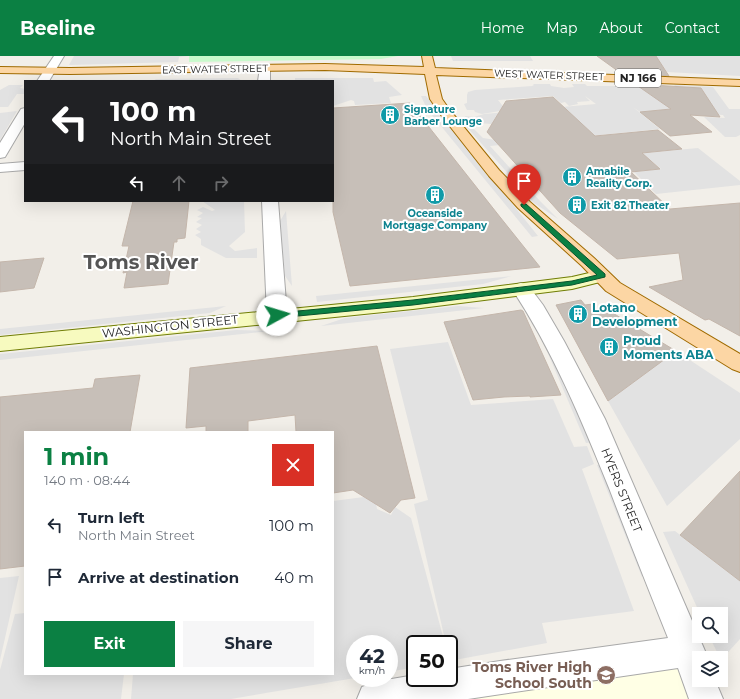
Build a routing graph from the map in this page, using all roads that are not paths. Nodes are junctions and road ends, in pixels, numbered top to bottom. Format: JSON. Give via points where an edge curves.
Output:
{"nodes":[{"id":1,"x":59,"y":56,"type":"edge"},
{"id":2,"x":427,"y":56,"type":"edge"},
{"id":3,"x":399,"y":60,"type":"dead end"},
{"id":4,"x":326,"y":67,"type":"junction"},
{"id":5,"x":265,"y":68,"type":"junction"},
{"id":6,"x":0,"y":70,"type":"edge"},
{"id":7,"x":50,"y":70,"type":"junction"},
{"id":8,"x":429,"y":70,"type":"junction"},
{"id":9,"x":515,"y":74,"type":"junction"},
{"id":10,"x":44,"y":80,"type":"edge"},
{"id":11,"x":264,"y":80,"type":"edge"},
{"id":12,"x":740,"y":82,"type":"edge"},
{"id":13,"x":445,"y":90,"type":"junction"},
{"id":14,"x":24,"y":114,"type":"edge"},
{"id":15,"x":3,"y":148,"type":"edge"},
{"id":16,"x":24,"y":166,"type":"edge"},
{"id":17,"x":0,"y":168,"type":"edge"},
{"id":18,"x":270,"y":202,"type":"edge"},
{"id":19,"x":602,"y":276,"type":"junction"},
{"id":20,"x":521,"y":289,"type":"junction"},
{"id":21,"x":277,"y":315,"type":"junction"},
{"id":22,"x":0,"y":344,"type":"edge"},
{"id":23,"x":740,"y":364,"type":"edge"},
{"id":24,"x":689,"y":651,"type":"junction"},
{"id":25,"x":374,"y":699,"type":"edge"},
{"id":26,"x":706,"y":699,"type":"edge"}],
"edges":[{"from":1,"to":7,"type":"street"},
{"from":2,"to":8,"type":"main road"},
{"from":3,"to":4,"type":"main road"},
{"from":4,"to":5,"type":"main road","name":"EAST WATER STREET"},
{"from":4,"to":8,"type":"main road","name":"EAST WATER STREET"},
{"from":5,"to":7,"type":"main road","name":"EAST WATER STREET"},
{"from":5,"to":11,"type":"street"},
{"from":6,"to":7,"type":"main road","name":"EAST WATER STREET"},
{"from":7,"to":10,"type":"street"},
{"from":8,"to":9,"type":"main road","name":"WEST WATER STREET","number":"NJ 166"},
{"from":8,"to":13,"type":"main road"},
{"from":9,"to":12,"type":"main road","name":"WEST WATER STREET","number":"NJ 166"},
{"from":9,"to":13,"type":"main road","via":[[483,75]]},
{"from":13,"to":19,"type":"main road","via":[[445,112],[494,173],[524,205]]},
{"from":14,"to":15,"type":"street"},
{"from":16,"to":17,"type":"street"},
{"from":18,"to":21,"type":"street"},
{"from":19,"to":20,"type":"main road","name":"WASHINGTON STREET","via":[[572,283]]},
{"from":19,"to":23,"type":"main road","via":[[613,287]]},
{"from":20,"to":21,"type":"main road","name":"WASHINGTON STREET","via":[[413,303]]},
{"from":20,"to":24,"type":"street","name":"HYERS STREET","via":[[554,341],[594,419]]},
{"from":21,"to":22,"type":"main road","name":"WASHINGTON STREET"},
{"from":24,"to":25,"type":"street","via":[[500,677]]},
{"from":24,"to":26,"type":"street","name":"HYERS STREET"}]}
